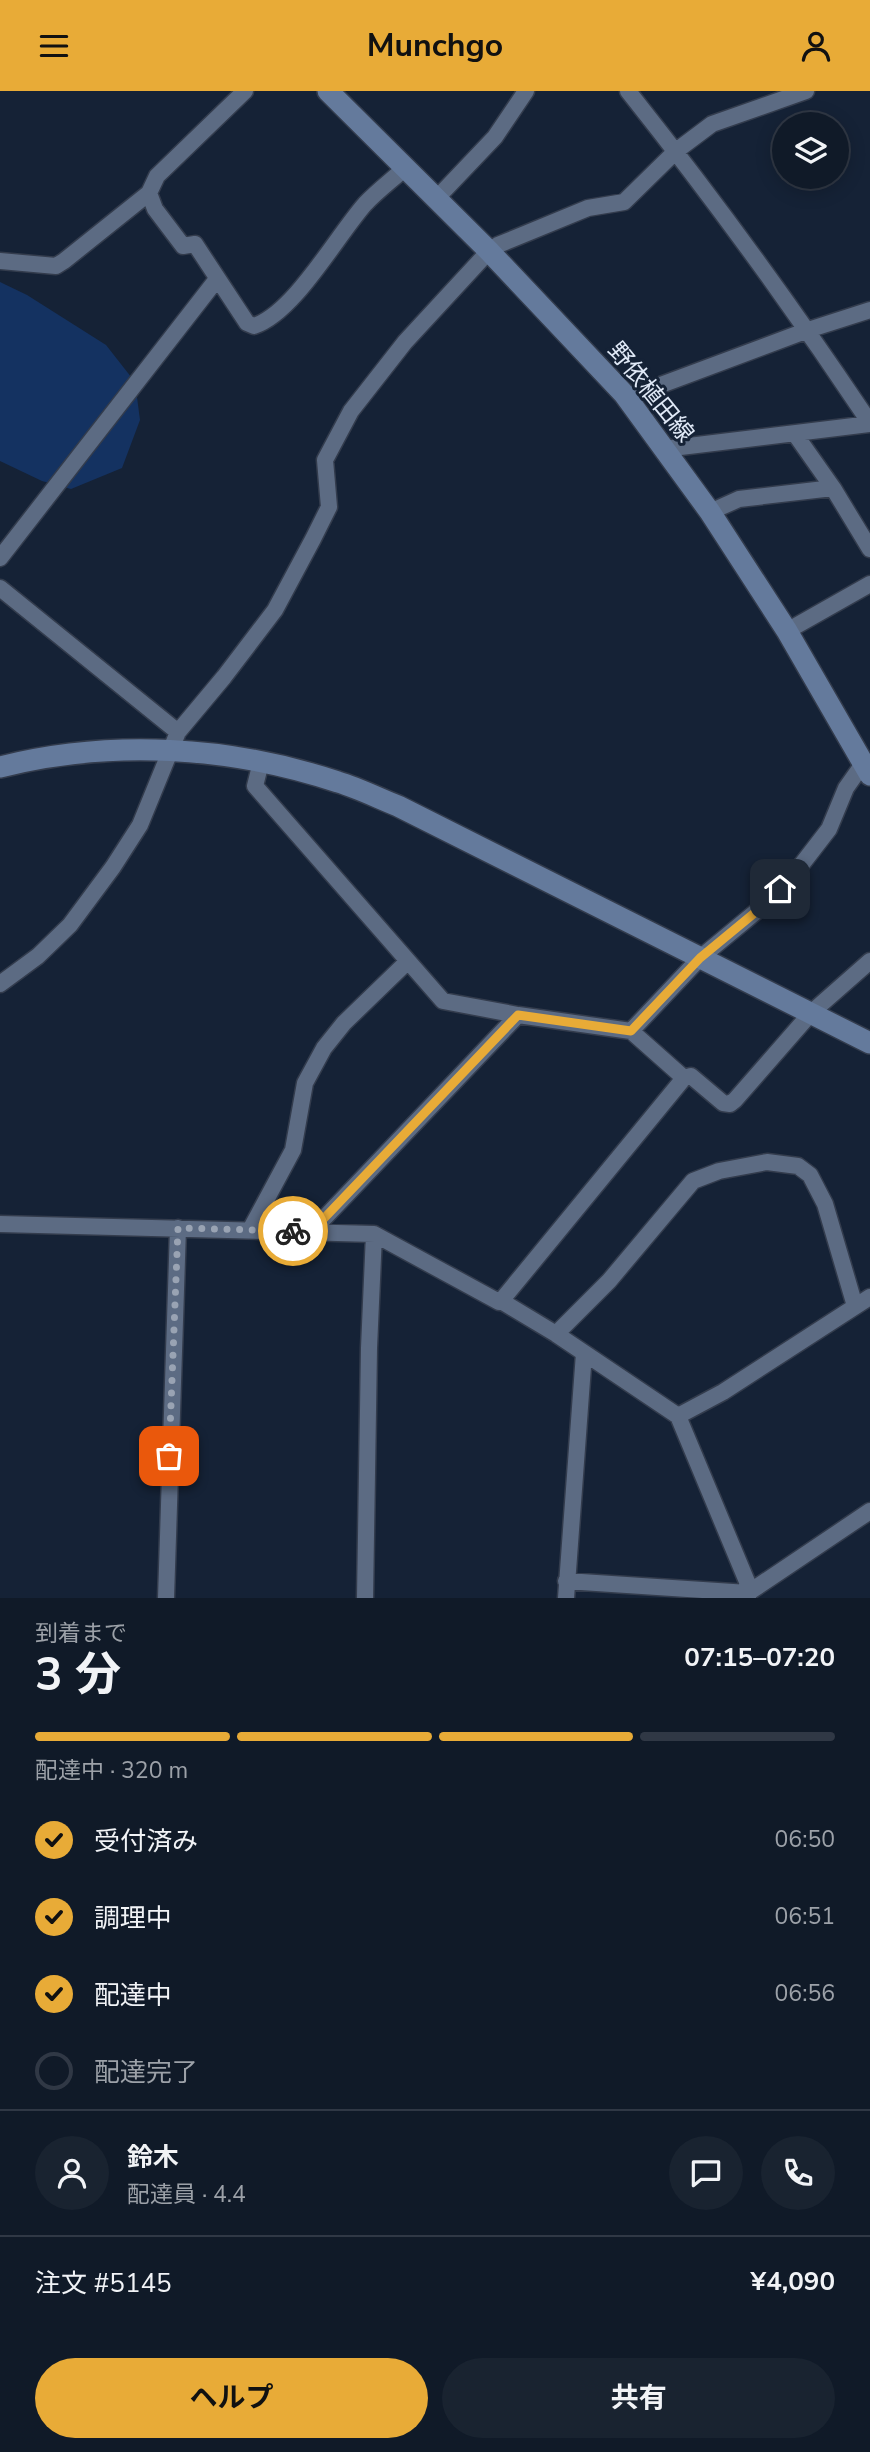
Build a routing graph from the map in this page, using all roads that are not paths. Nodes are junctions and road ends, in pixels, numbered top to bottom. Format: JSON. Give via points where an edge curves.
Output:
{"nodes":[{"id":1,"x":245,"y":91,"type":"edge"},
{"id":2,"x":328,"y":91,"type":"edge"},
{"id":3,"x":526,"y":91,"type":"edge"},
{"id":4,"x":628,"y":91,"type":"edge"},
{"id":5,"x":806,"y":91,"type":"edge"},
{"id":6,"x":676,"y":151,"type":"junction"},
{"id":7,"x":405,"y":168,"type":"junction"},
{"id":8,"x":149,"y":193,"type":"junction"},
{"id":9,"x":436,"y":199,"type":"junction"},
{"id":10,"x":489,"y":251,"type":"junction"},
{"id":11,"x":0,"y":261,"type":"edge"},
{"id":12,"x":217,"y":279,"type":"junction"},
{"id":13,"x":870,"y":310,"type":"edge"},
{"id":14,"x":808,"y":330,"type":"junction"},
{"id":15,"x":624,"y":394,"type":"junction"},
{"id":16,"x":870,"y":424,"type":"edge"},
{"id":17,"x":795,"y":434,"type":"junction"},
{"id":18,"x":664,"y":449,"type":"junction"},
{"id":19,"x":833,"y":488,"type":"junction"},
{"id":20,"x":710,"y":512,"type":"junction"},
{"id":21,"x":869,"y":545,"type":"edge"},
{"id":22,"x":0,"y":558,"type":"edge"},
{"id":23,"x":870,"y":584,"type":"edge"},
{"id":24,"x":0,"y":588,"type":"edge"},
{"id":25,"x":787,"y":631,"type":"junction"},
{"id":26,"x":174,"y":741,"type":"junction"},
{"id":27,"x":261,"y":762,"type":"junction"},
{"id":28,"x":0,"y":767,"type":"edge"},
{"id":29,"x":867,"y":770,"type":"edge"},
{"id":30,"x":700,"y":958,"type":"junction"},
{"id":31,"x":870,"y":961,"type":"edge"},
{"id":32,"x":407,"y":962,"type":"junction"},
{"id":33,"x":0,"y":984,"type":"edge"},
{"id":34,"x":811,"y":1013,"type":"junction"},
{"id":35,"x":518,"y":1015,"type":"junction"},
{"id":36,"x":631,"y":1031,"type":"junction"},
{"id":37,"x":870,"y":1043,"type":"edge"},
{"id":38,"x":684,"y":1077,"type":"junction"},
{"id":39,"x":0,"y":1224,"type":"edge"},
{"id":40,"x":178,"y":1228,"type":"junction"},
{"id":41,"x":250,"y":1230,"type":"junction"},
{"id":42,"x":311,"y":1232,"type":"junction"},
{"id":43,"x":374,"y":1234,"type":"junction"},
{"id":44,"x":870,"y":1297,"type":"edge"},
{"id":45,"x":501,"y":1301,"type":"junction"},
{"id":46,"x":855,"y":1306,"type":"junction"},
{"id":47,"x":556,"y":1334,"type":"junction"},
{"id":48,"x":584,"y":1353,"type":"junction"},
{"id":49,"x":678,"y":1416,"type":"junction"},
{"id":50,"x":870,"y":1511,"type":"edge"},
{"id":51,"x":566,"y":1581,"type":"junction"},
{"id":52,"x":748,"y":1595,"type":"edge"},
{"id":53,"x":166,"y":1598,"type":"edge"},
{"id":54,"x":365,"y":1598,"type":"edge"},
{"id":55,"x":566,"y":1598,"type":"edge"}],
"edges":[{"from":1,"to":8,"type":"street","via":[[157,176]]},
{"from":2,"to":7,"type":"street","name":"野依植田線"},
{"from":3,"to":9,"type":"street","via":[[479,155]]},
{"from":4,"to":6,"type":"street"},
{"from":5,"to":6,"type":"street","via":[[712,124]]},
{"from":6,"to":10,"type":"street","via":[[624,202],[588,208]]},
{"from":6,"to":14,"type":"street"},
{"from":7,"to":9,"type":"street","name":"野依植田線"},
{"from":7,"to":12,"type":"street","via":[[366,202],[289,302],[265,323],[247,323]]},
{"from":8,"to":11,"type":"street","via":[[56,265]]},
{"from":8,"to":12,"type":"street","via":[[155,209],[183,246],[195,244]]},
{"from":9,"to":10,"type":"street","name":"野依植田線"},
{"from":10,"to":15,"type":"street","name":"野依植田線"},
{"from":10,"to":26,"type":"street","via":[[405,342],[351,411],[326,460],[329,507],[275,610]]},
{"from":12,"to":22,"type":"street"},
{"from":13,"to":14,"type":"street"},
{"from":14,"to":15,"type":"street","via":[[634,395]]},
{"from":14,"to":16,"type":"street"},
{"from":15,"to":18,"type":"street","name":"野依植田線"},
{"from":16,"to":17,"type":"street"},
{"from":17,"to":18,"type":"street"},
{"from":17,"to":19,"type":"street"},
{"from":18,"to":20,"type":"street","name":"野依植田線"},
{"from":19,"to":20,"type":"street","via":[[739,499]]},
{"from":19,"to":21,"type":"street"},
{"from":20,"to":25,"type":"street","name":"野依植田線"},
{"from":23,"to":25,"type":"street"},
{"from":24,"to":26,"type":"street"},
{"from":25,"to":29,"type":"street","name":"野依植田線"},
{"from":26,"to":27,"type":"street"},
{"from":26,"to":28,"type":"street"},
{"from":26,"to":33,"type":"street","via":[[140,825],[113,867],[70,925]]},
{"from":27,"to":30,"type":"street","via":[[341,783],[398,806]]},
{"from":27,"to":32,"type":"street","via":[[255,786]]},
{"from":29,"to":30,"type":"street","via":[[846,788],[829,828],[792,877]]},
{"from":30,"to":34,"type":"street"},
{"from":30,"to":36,"type":"street"},
{"from":31,"to":34,"type":"street"},
{"from":32,"to":35,"type":"street","via":[[443,1001]]},
{"from":32,"to":41,"type":"street","via":[[324,1048],[305,1083],[293,1150]]},
{"from":34,"to":37,"type":"street"},
{"from":34,"to":38,"type":"street","via":[[730,1104],[691,1076]]},
{"from":35,"to":36,"type":"street"},
{"from":35,"to":42,"type":"street"},
{"from":36,"to":38,"type":"street"},
{"from":38,"to":45,"type":"street"},
{"from":39,"to":40,"type":"street"},
{"from":40,"to":41,"type":"street"},
{"from":40,"to":53,"type":"street"},
{"from":41,"to":42,"type":"street"},
{"from":42,"to":43,"type":"street"},
{"from":43,"to":45,"type":"street"},
{"from":43,"to":54,"type":"street"},
{"from":44,"to":46,"type":"street"},
{"from":45,"to":47,"type":"street"},
{"from":46,"to":47,"type":"street","via":[[825,1204],[810,1175],[798,1166],[767,1162],[692,1181],[609,1281]]},
{"from":46,"to":49,"type":"street"},
{"from":47,"to":48,"type":"street"},
{"from":48,"to":49,"type":"street"},
{"from":48,"to":51,"type":"street"},
{"from":49,"to":52,"type":"street","via":[[748,1584]]},
{"from":50,"to":52,"type":"street"},
{"from":51,"to":52,"type":"street"},
{"from":51,"to":55,"type":"street"}]}
